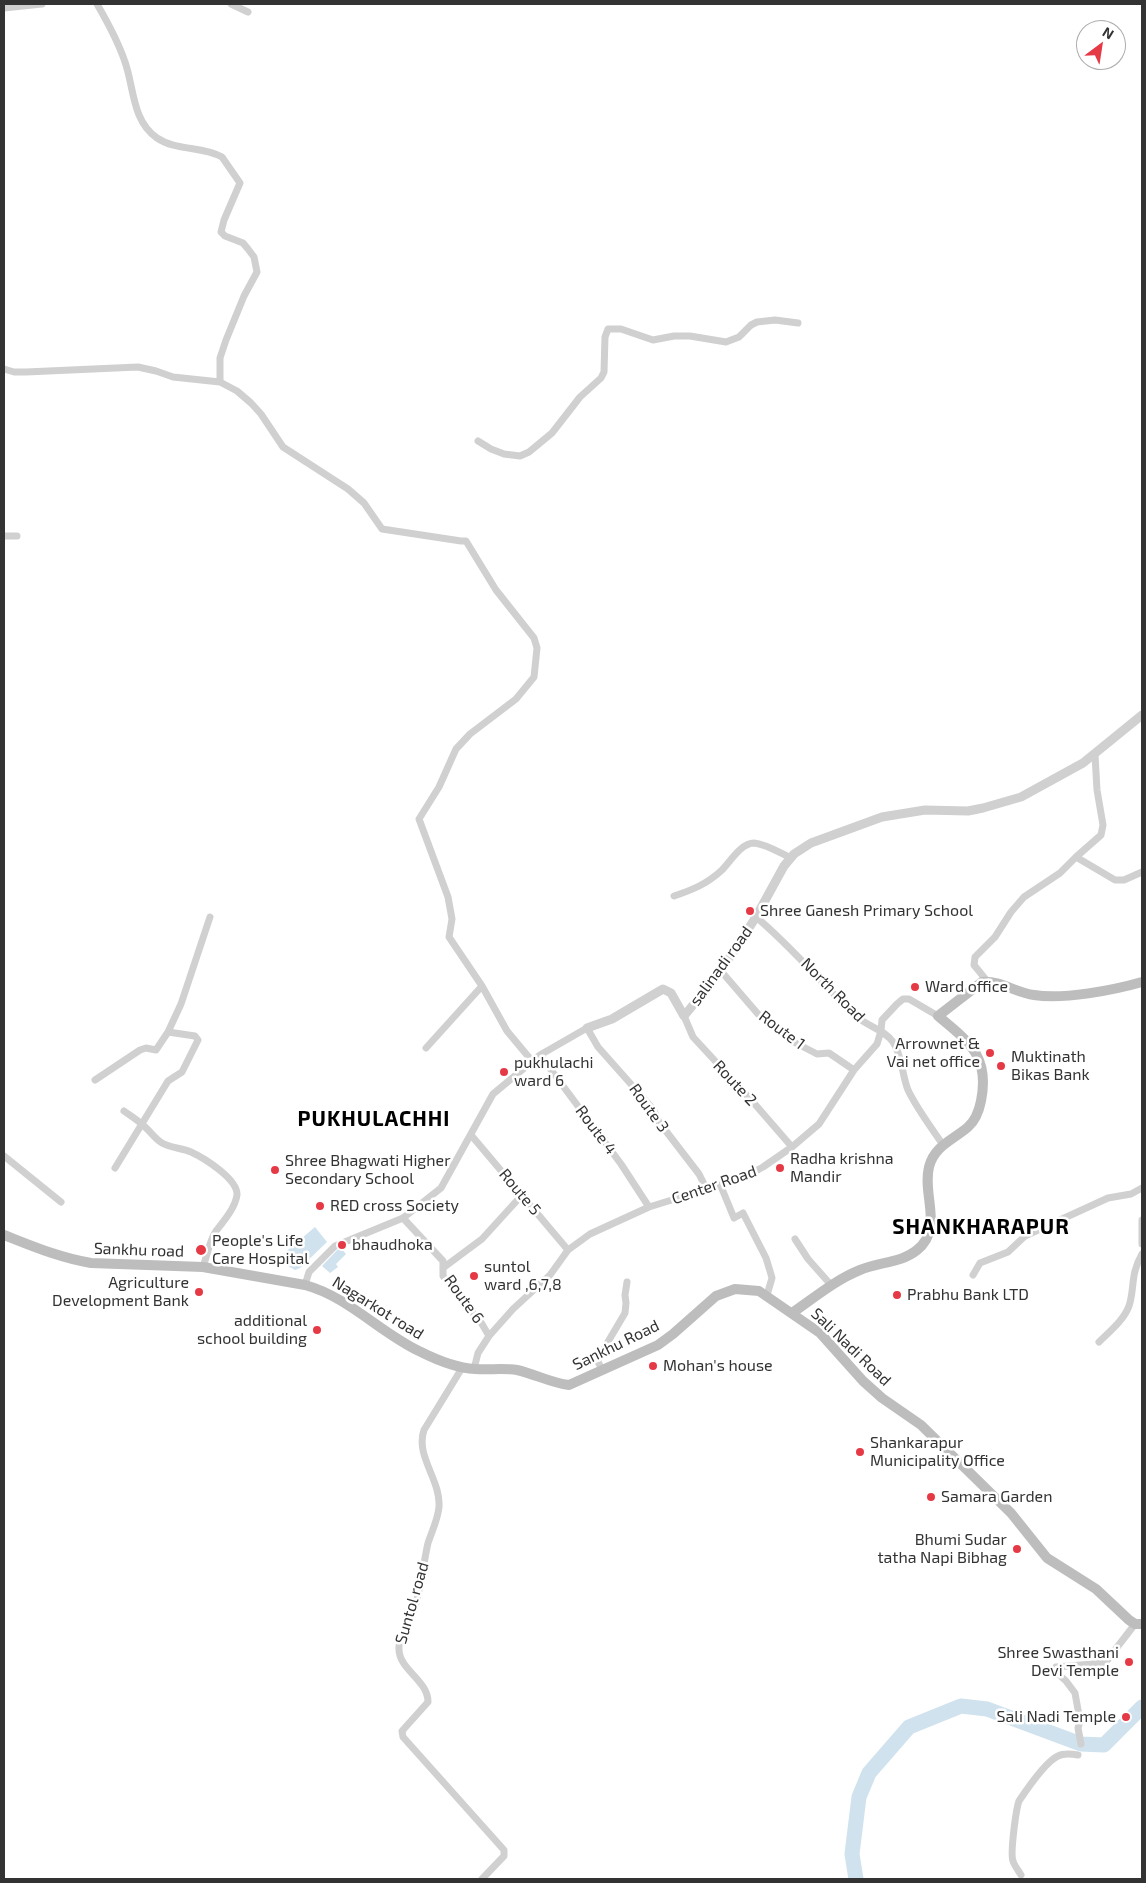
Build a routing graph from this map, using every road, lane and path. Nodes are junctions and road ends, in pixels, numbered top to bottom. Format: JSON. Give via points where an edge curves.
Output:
{"nodes":[{"id":1,"x":42,"y":4,"type":"edge"},
{"id":2,"x":97,"y":4,"type":"edge"},
{"id":3,"x":231,"y":4,"type":"edge"},
{"id":4,"x":28,"y":5,"type":"edge"},
{"id":5,"x":4,"y":8,"type":"edge"},
{"id":6,"x":248,"y":12,"type":"dead end"},
{"id":7,"x":798,"y":324,"type":"dead end"},
{"id":8,"x":4,"y":369,"type":"edge"},
{"id":9,"x":220,"y":382,"type":"junction"},
{"id":10,"x":478,"y":441,"type":"dead end"},
{"id":11,"x":4,"y":536,"type":"edge"},
{"id":12,"x":17,"y":536,"type":"dead end"},
{"id":13,"x":1142,"y":715,"type":"edge"},
{"id":14,"x":1095,"y":755,"type":"junction"},
{"id":15,"x":1076,"y":857,"type":"junction"},
{"id":16,"x":791,"y":858,"type":"junction"},
{"id":17,"x":1142,"y":872,"type":"edge"},
{"id":18,"x":674,"y":896,"type":"dead end"},
{"id":19,"x":210,"y":916,"type":"dead end"},
{"id":20,"x":756,"y":917,"type":"junction"},
{"id":21,"x":721,"y":971,"type":"junction"},
{"id":22,"x":987,"y":982,"type":"junction"},
{"id":23,"x":1142,"y":982,"type":"edge"},
{"id":24,"x":482,"y":986,"type":"junction"},
{"id":25,"x":684,"y":1016,"type":"junction"},
{"id":26,"x":938,"y":1016,"type":"junction"},
{"id":27,"x":587,"y":1028,"type":"junction"},
{"id":28,"x":881,"y":1031,"type":"junction"},
{"id":29,"x":168,"y":1032,"type":"junction"},
{"id":30,"x":426,"y":1048,"type":"dead end"},
{"id":31,"x":540,"y":1055,"type":"junction"},
{"id":32,"x":532,"y":1061,"type":"junction"},
{"id":33,"x":854,"y":1070,"type":"junction"},
{"id":34,"x":95,"y":1080,"type":"dead end"},
{"id":35,"x":124,"y":1111,"type":"dead end"},
{"id":36,"x":141,"y":1123,"type":"junction"},
{"id":37,"x":471,"y":1135,"type":"junction"},
{"id":38,"x":943,"y":1145,"type":"junction"},
{"id":39,"x":792,"y":1148,"type":"junction"},
{"id":40,"x":4,"y":1156,"type":"edge"},
{"id":41,"x":115,"y":1168,"type":"dead end"},
{"id":42,"x":720,"y":1184,"type":"junction"},
{"id":43,"x":1142,"y":1188,"type":"edge"},
{"id":44,"x":707,"y":1190,"type":"junction"},
{"id":45,"x":522,"y":1195,"type":"junction"},
{"id":46,"x":61,"y":1202,"type":"dead end"},
{"id":47,"x":649,"y":1207,"type":"junction"},
{"id":48,"x":403,"y":1218,"type":"junction"},
{"id":49,"x":1142,"y":1220,"type":"edge"},
{"id":50,"x":4,"y":1235,"type":"edge"},
{"id":51,"x":795,"y":1239,"type":"dead end"},
{"id":52,"x":1142,"y":1244,"type":"edge"},
{"id":53,"x":568,"y":1250,"type":"junction"},
{"id":54,"x":1142,"y":1254,"type":"edge"},
{"id":55,"x":204,"y":1267,"type":"junction"},
{"id":56,"x":443,"y":1268,"type":"junction"},
{"id":57,"x":973,"y":1275,"type":"dead end"},
{"id":58,"x":628,"y":1282,"type":"dead end"},
{"id":59,"x":305,"y":1285,"type":"junction"},
{"id":60,"x":832,"y":1285,"type":"junction"},
{"id":61,"x":767,"y":1295,"type":"junction"},
{"id":62,"x":792,"y":1313,"type":"junction"},
{"id":63,"x":489,"y":1336,"type":"junction"},
{"id":64,"x":1099,"y":1342,"type":"dead end"},
{"id":65,"x":462,"y":1368,"type":"junction"},
{"id":66,"x":474,"y":1369,"type":"junction"},
{"id":67,"x":602,"y":1369,"type":"junction"},
{"id":68,"x":1139,"y":1624,"type":"edge"},
{"id":69,"x":1081,"y":1744,"type":"dead end"},
{"id":70,"x":1078,"y":1755,"type":"dead end"},
{"id":71,"x":1021,"y":1875,"type":"dead end"},
{"id":72,"x":482,"y":1879,"type":"edge"}],
"edges":[{"from":1,"to":4,"type":"street"},
{"from":2,"to":9,"type":"street","via":[[113,32],[125,63],[136,110],[147,128],[168,144],[222,157],[240,183],[221,232],[243,243],[254,257],[256,272],[220,358]]},
{"from":3,"to":6,"type":"street"},
{"from":4,"to":5,"type":"street"},
{"from":7,"to":10,"type":"street","via":[[775,320],[757,322],[739,337],[726,342],[690,336],[653,340],[621,329],[608,329],[601,378],[580,397],[552,433],[520,456],[504,454]]},
{"from":8,"to":9,"type":"street","via":[[26,372],[138,367],[173,377]]},
{"from":9,"to":24,"type":"street","via":[[251,403],[283,447],[364,503],[382,529],[466,541],[496,590],[534,638],[537,653],[534,678],[516,699],[470,734],[456,749],[439,787],[419,819],[448,897],[452,919],[449,937]]},
{"from":11,"to":12,"type":"street"},
{"from":13,"to":14,"type":"street","name":"salinadi road"},
{"from":14,"to":15,"type":"street","via":[[1102,830],[1098,838]]},
{"from":14,"to":16,"type":"street","name":"salinadi road","via":[[1021,797],[968,811],[925,810],[882,817],[811,843]]},
{"from":15,"to":17,"type":"street","via":[[1116,880]]},
{"from":15,"to":22,"type":"street","via":[[1060,873],[1024,897],[995,938],[975,957],[974,965]]},
{"from":16,"to":18,"type":"street","via":[[760,844],[750,844],[704,884]]},
{"from":16,"to":20,"type":"street","name":"salinadi road"},
{"from":19,"to":29,"type":"street","via":[[181,1004]]},
{"from":20,"to":21,"type":"street","name":"salinadi road"},
{"from":20,"to":28,"type":"street","name":"North Road","via":[[801,958],[859,1019]]},
{"from":21,"to":25,"type":"street","name":"salinadi road"},
{"from":21,"to":33,"type":"street","name":"Route 1","via":[[758,1014],[790,1040],[813,1053],[829,1053]]},
{"from":22,"to":23,"type":"main road","via":[[1028,994],[1048,996],[1102,991]]},
{"from":22,"to":26,"type":"main road","via":[[977,985]]},
{"from":24,"to":30,"type":"street"},
{"from":24,"to":32,"type":"street","via":[[507,1032]]},
{"from":25,"to":27,"type":"street","name":"salinadi road","via":[[671,993],[663,990]]},
{"from":25,"to":39,"type":"street","name":"Route 2","via":[[692,1037]]},
{"from":26,"to":28,"type":"street","name":"Center Road","via":[[909,999],[903,999],[885,1016]]},
{"from":26,"to":38,"type":"main road","name":"Sali Nadi Road","via":[[969,1042],[979,1060],[984,1079],[976,1118]]},
{"from":27,"to":31,"type":"street","name":"salinadi road"},
{"from":27,"to":44,"type":"street","name":"Route 3","via":[[598,1047],[653,1109]]},
{"from":28,"to":33,"type":"street","name":"Center Road","via":[[877,1044]]},
{"from":28,"to":38,"type":"street","name":"North Road","via":[[895,1044],[908,1090]]},
{"from":29,"to":34,"type":"street","via":[[156,1050],[140,1050]]},
{"from":29,"to":36,"type":"street","via":[[194,1036],[198,1040],[182,1072],[168,1081]]},
{"from":31,"to":32,"type":"street","name":"salinadi road"},
{"from":31,"to":47,"type":"street","name":"Route 4"},
{"from":32,"to":37,"type":"street","name":"salinadi road","via":[[493,1094]]},
{"from":33,"to":39,"type":"street","name":"Center Road","via":[[825,1117]]},
{"from":35,"to":36,"type":"street"},
{"from":36,"to":41,"type":"street"},
{"from":36,"to":55,"type":"street","via":[[164,1144],[192,1152],[233,1182],[237,1196],[213,1238]]},
{"from":37,"to":45,"type":"street","name":"Route 5"},
{"from":37,"to":48,"type":"street","name":"salinadi road","via":[[441,1188]]},
{"from":38,"to":60,"type":"main road","name":"Sali Nadi Road","via":[[929,1167],[927,1188],[931,1228],[923,1244],[911,1254],[863,1269]]},
{"from":39,"to":42,"type":"street","name":"Center Road","via":[[743,1178]]},
{"from":40,"to":46,"type":"street"},
{"from":42,"to":44,"type":"street","name":"Center Road"},
{"from":42,"to":61,"type":"street","via":[[734,1218],[743,1213],[766,1258],[772,1278]]},
{"from":43,"to":57,"type":"street","via":[[1108,1198],[1024,1236],[1008,1252],[980,1263]]},
{"from":44,"to":47,"type":"street","name":"Center Road"},
{"from":45,"to":53,"type":"street","name":"Route 5"},
{"from":45,"to":56,"type":"street","via":[[482,1239]]},
{"from":47,"to":53,"type":"street","name":"Center Road","via":[[590,1234]]},
{"from":48,"to":56,"type":"street","name":"Route 6","via":[[443,1261]]},
{"from":48,"to":59,"type":"street","name":"salinadi road","via":[[335,1246],[309,1272]]},
{"from":49,"to":52,"type":"street"},
{"from":50,"to":55,"type":"main road","name":"Sankhu road","via":[[72,1260]]},
{"from":51,"to":60,"type":"street"},
{"from":53,"to":63,"type":"street","name":"Center Road","via":[[550,1275]]},
{"from":54,"to":64,"type":"street","via":[[1136,1266],[1128,1307],[1123,1317]]},
{"from":55,"to":59,"type":"main road","name":"Sankhu road"},
{"from":56,"to":63,"type":"street","name":"Route 6","via":[[443,1276]]},
{"from":58,"to":67,"type":"street","via":[[625,1313],[599,1357]]},
{"from":59,"to":65,"type":"main road","name":"Nagarkot road","via":[[338,1298],[390,1336]]},
{"from":60,"to":62,"type":"main road","name":"Sali Nadi Road"},
{"from":61,"to":62,"type":"main road","name":"Sankhu Road"},
{"from":61,"to":67,"type":"main road","name":"Sankhu Road","via":[[749,1289],[725,1292],[658,1345]]},
{"from":62,"to":68,"type":"main road","name":"Sali Nadi Road","via":[[820,1333],[882,1398],[936,1439],[1011,1513],[1047,1558],[1086,1582],[1129,1620]]},
{"from":63,"to":66,"type":"street","name":"Center Road","via":[[478,1353]]},
{"from":65,"to":66,"type":"main road","name":"Sankhu Road"},
{"from":65,"to":72,"type":"street","name":"Suntol road","via":[[422,1436],[422,1448],[436,1486],[439,1505],[415,1605],[399,1643],[399,1651],[426,1692],[428,1702],[402,1731],[403,1737],[504,1850],[504,1856]]},
{"from":66,"to":67,"type":"main road","name":"Sankhu Road","via":[[516,1370],[568,1385]]},
{"from":68,"to":69,"type":"street","via":[[1105,1663],[1056,1667],[1056,1672],[1075,1693]]},
{"from":70,"to":71,"type":"street","via":[[1065,1754],[1046,1764],[1019,1801],[1012,1860]]}]}
